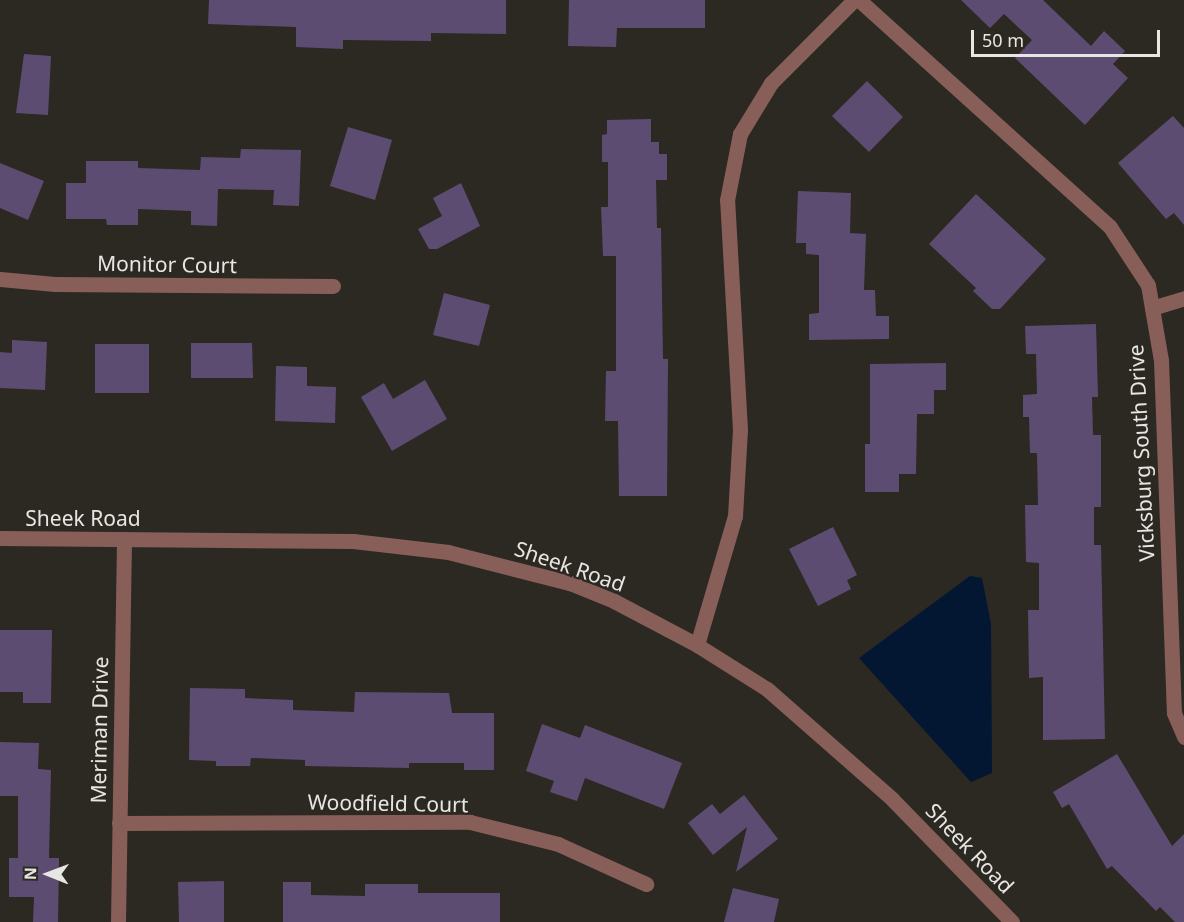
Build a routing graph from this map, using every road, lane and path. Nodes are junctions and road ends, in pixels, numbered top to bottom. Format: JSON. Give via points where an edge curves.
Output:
{"nodes":[{"id":1,"x":854,"y":0,"type":"edge"},
{"id":2,"x":859,"y":0,"type":"edge"},
{"id":3,"x":0,"y":279,"type":"edge"},
{"id":4,"x":333,"y":286,"type":"dead end"},
{"id":5,"x":1184,"y":298,"type":"edge"},
{"id":6,"x":1152,"y":308,"type":"junction"},
{"id":7,"x":0,"y":538,"type":"edge"},
{"id":8,"x":124,"y":539,"type":"junction"},
{"id":9,"x":697,"y":645,"type":"junction"},
{"id":10,"x":1184,"y":737,"type":"edge"},
{"id":11,"x":119,"y":823,"type":"junction"},
{"id":12,"x":646,"y":884,"type":"dead end"},
{"id":13,"x":118,"y":922,"type":"edge"},
{"id":14,"x":1012,"y":922,"type":"edge"}],
"edges":[{"from":1,"to":9,"type":"street","via":[[771,83],[740,134],[727,200],[740,430],[735,516]]},
{"from":2,"to":6,"type":"street","name":"Vicksburg South Drive","via":[[1110,227],[1148,285]]},
{"from":3,"to":4,"type":"street","name":"Monitor Court","via":[[56,284]]},
{"from":5,"to":6,"type":"street"},
{"from":6,"to":10,"type":"street","name":"Vicksburg South Drive","via":[[1161,360],[1174,713]]},
{"from":7,"to":8,"type":"street","name":"Sheek Road"},
{"from":8,"to":9,"type":"street","name":"Sheek Road","via":[[353,541],[448,552],[570,583],[614,601]]},
{"from":8,"to":11,"type":"street","name":"Meriman Drive"},
{"from":9,"to":14,"type":"street","name":"Sheek Road","via":[[767,689],[828,741],[892,799]]},
{"from":11,"to":12,"type":"street","name":"Woodfield Court","via":[[470,822],[558,844]]},
{"from":11,"to":13,"type":"street","name":"Meriman Drive"}]}
